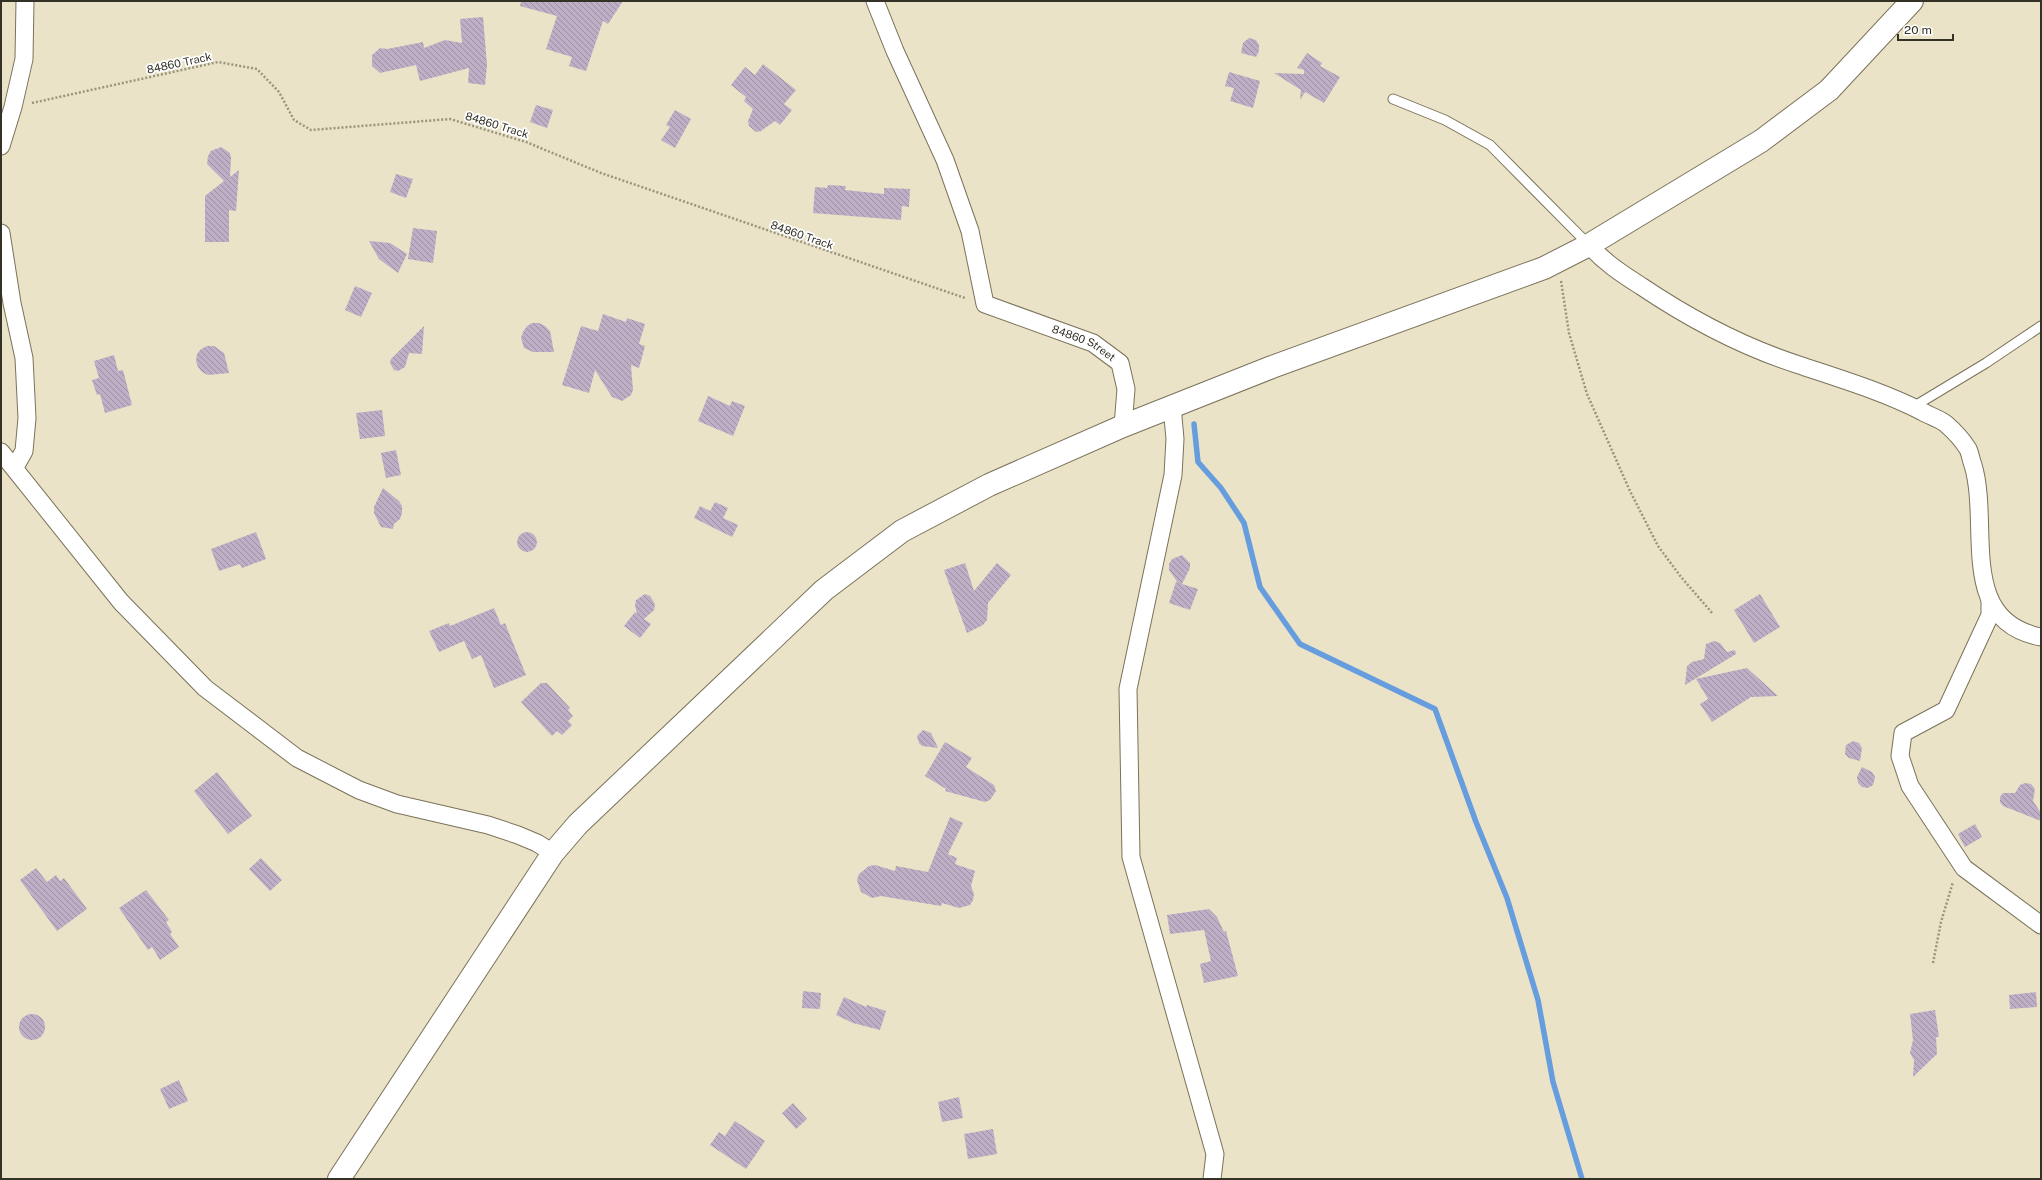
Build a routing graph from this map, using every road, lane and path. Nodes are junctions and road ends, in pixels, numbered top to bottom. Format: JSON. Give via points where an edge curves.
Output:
{"nodes":[{"id":1,"x":25,"y":1,"type":"edge"},
{"id":2,"x":875,"y":1,"type":"edge"},
{"id":3,"x":1912,"y":1,"type":"edge"},
{"id":4,"x":1393,"y":99,"type":"dead end"},
{"id":5,"x":13,"y":107,"type":"junction"},
{"id":6,"x":1,"y":146,"type":"edge"},
{"id":7,"x":1,"y":233,"type":"edge"},
{"id":8,"x":1589,"y":245,"type":"junction"},
{"id":9,"x":1558,"y":261,"type":"junction"},
{"id":10,"x":985,"y":304,"type":"junction"},
{"id":11,"x":2041,"y":326,"type":"edge"},
{"id":12,"x":1172,"y":406,"type":"junction"},
{"id":13,"x":1913,"y":407,"type":"junction"},
{"id":14,"x":1123,"y":426,"type":"junction"},
{"id":15,"x":1,"y":452,"type":"edge"},
{"id":16,"x":15,"y":467,"type":"junction"},
{"id":17,"x":1990,"y":600,"type":"junction"},
{"id":18,"x":1713,"y":614,"type":"dead end"},
{"id":19,"x":2041,"y":637,"type":"edge"},
{"id":20,"x":553,"y":853,"type":"junction"},
{"id":21,"x":1959,"y":860,"type":"junction"},
{"id":22,"x":2041,"y":926,"type":"edge"},
{"id":23,"x":1933,"y":963,"type":"dead end"},
{"id":24,"x":339,"y":1179,"type":"edge"},
{"id":25,"x":1212,"y":1179,"type":"edge"}],
"edges":[{"from":1,"to":5,"type":"street","via":[[24,59]]},
{"from":2,"to":10,"type":"street","via":[[945,160],[970,231]]},
{"from":3,"to":8,"type":"street","via":[[1823,94],[1761,140]]},
{"from":4,"to":8,"type":"lane","via":[[1445,120],[1490,145]]},
{"from":5,"to":6,"type":"street"},
{"from":5,"to":10,"type":"path","name":"84860 Track","via":[[218,62],[257,69],[279,92],[294,120],[312,130],[450,119],[526,142],[600,173]]},
{"from":7,"to":16,"type":"street","via":[[24,358],[27,418],[24,451]]},
{"from":8,"to":9,"type":"street"},
{"from":8,"to":13,"type":"street","via":[[1608,264],[1686,315],[1745,344]]},
{"from":9,"to":12,"type":"street"},
{"from":9,"to":18,"type":"path","via":[[1569,333],[1587,394],[1630,491],[1658,546]]},
{"from":10,"to":14,"type":"street","name":"84860 Street","via":[[1094,343],[1120,363],[1126,389]]},
{"from":11,"to":13,"type":"lane"},
{"from":12,"to":14,"type":"street"},
{"from":12,"to":25,"type":"street","via":[[1175,439],[1173,474],[1128,689],[1131,857],[1215,1154]]},
{"from":13,"to":17,"type":"street","via":[[1946,424],[1968,449],[1978,482],[1981,574]]},
{"from":14,"to":20,"type":"street","via":[[989,485],[902,531],[824,590],[578,824]]},
{"from":15,"to":16,"type":"street"},
{"from":16,"to":20,"type":"street","via":[[121,602],[200,683],[298,758],[359,790],[398,804],[488,825],[537,843]]},
{"from":17,"to":19,"type":"street","via":[[1992,608],[2009,626]]},
{"from":17,"to":21,"type":"street","via":[[1990,615],[1946,710],[1903,733],[1900,756],[1910,786]]},
{"from":20,"to":24,"type":"street"},
{"from":21,"to":22,"type":"street","via":[[1964,868]]},
{"from":21,"to":23,"type":"path","via":[[1941,922]]}]}
